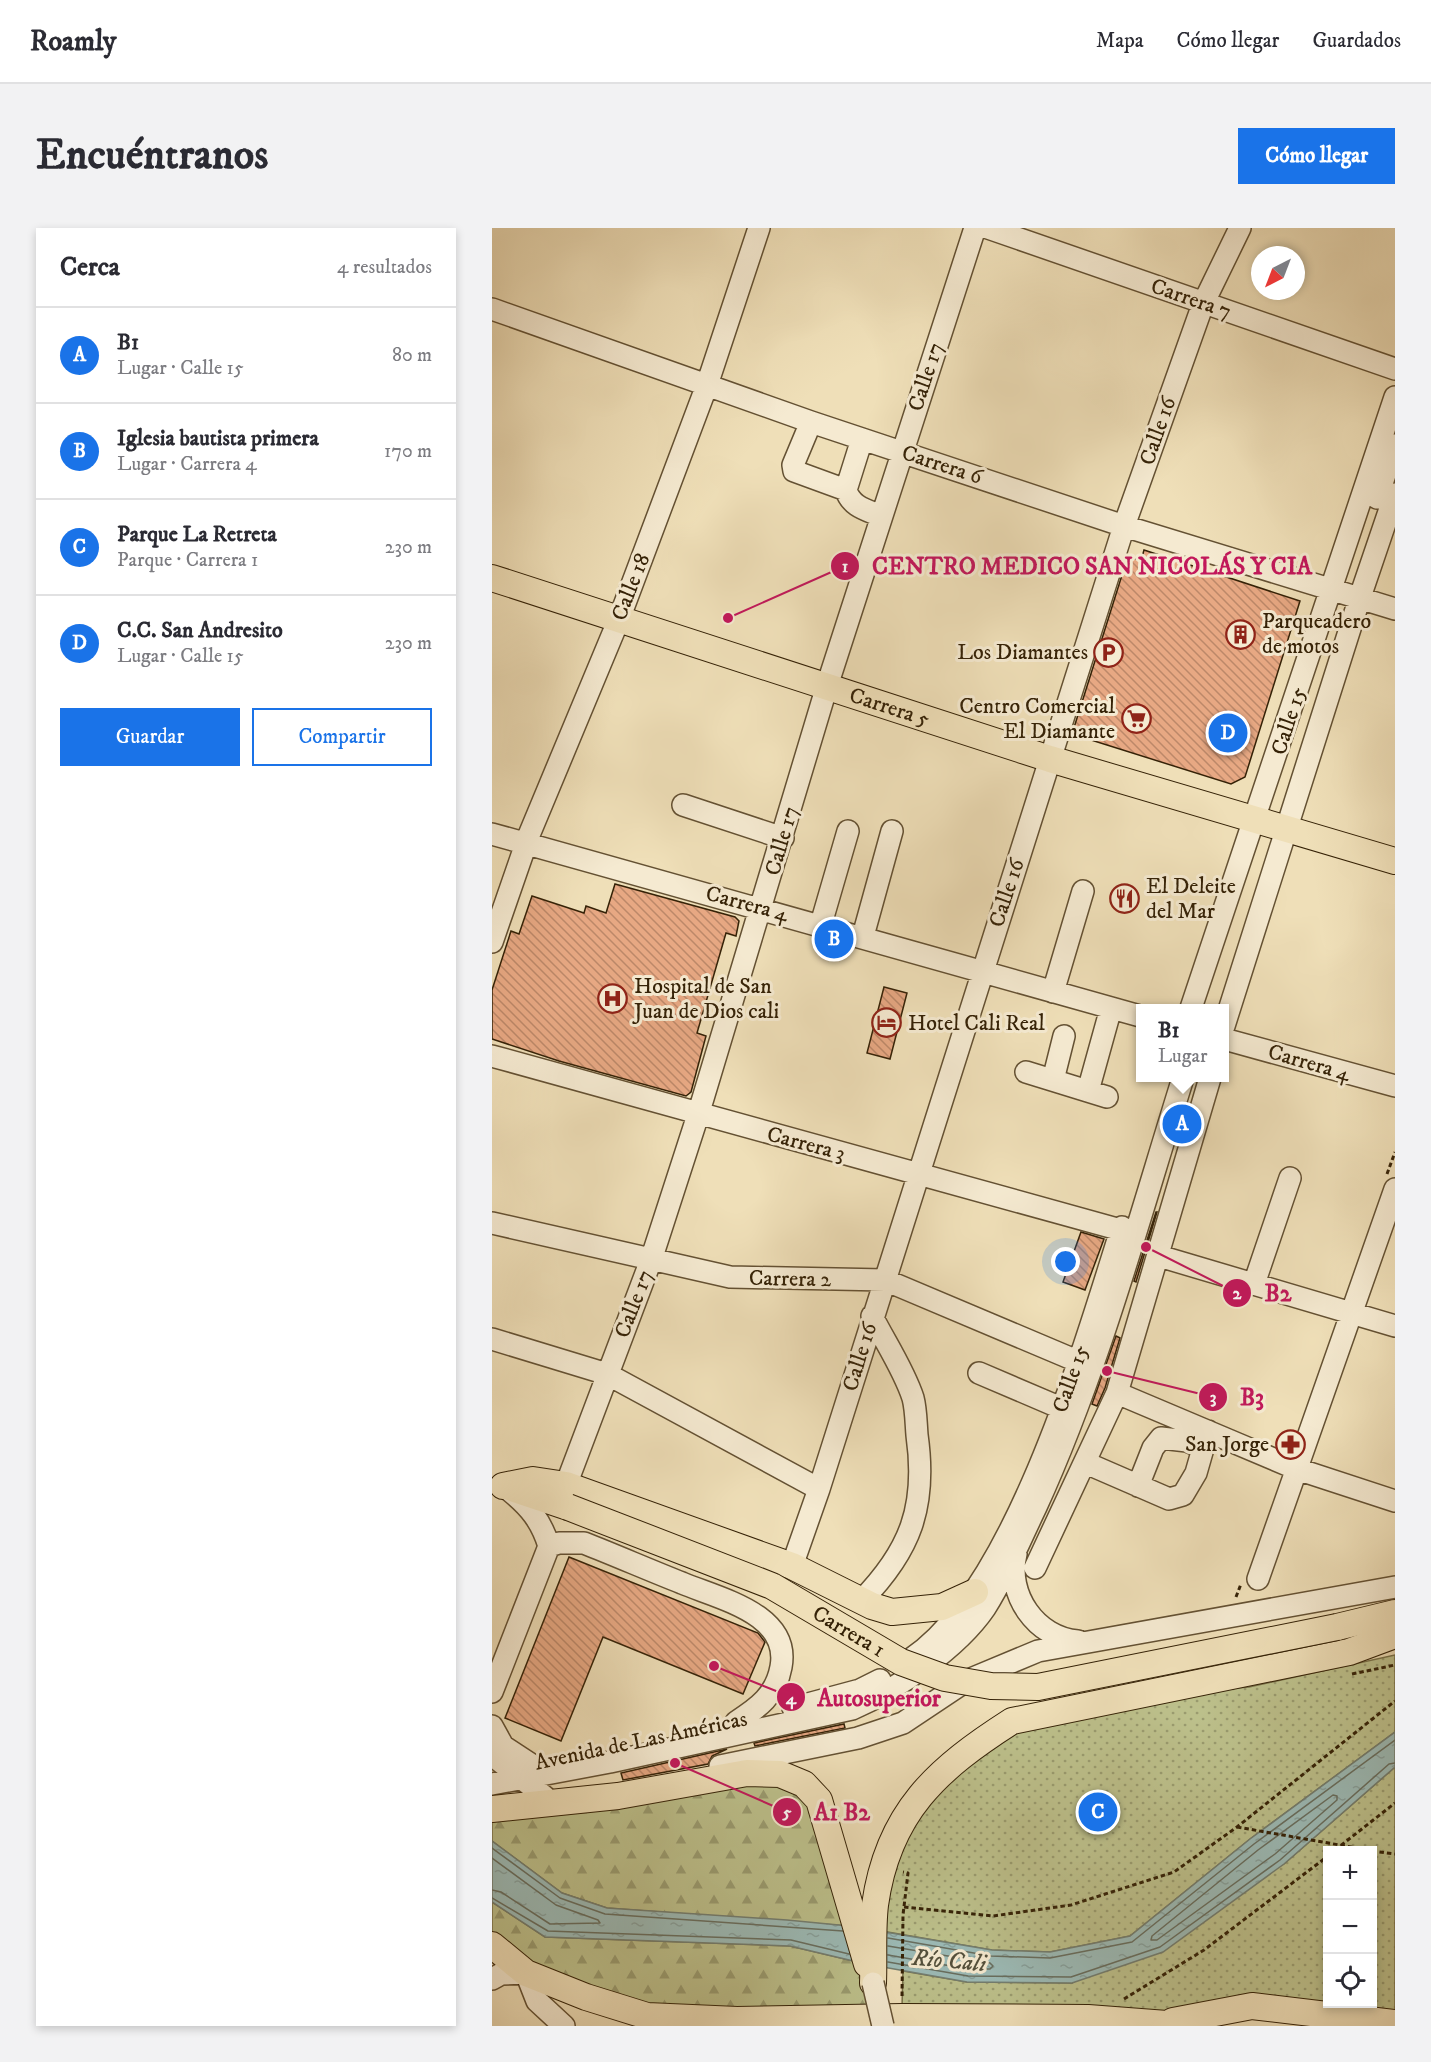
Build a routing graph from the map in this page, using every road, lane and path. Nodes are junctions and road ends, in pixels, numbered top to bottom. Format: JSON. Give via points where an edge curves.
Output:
{"nodes":[{"id":1,"x":759,"y":228,"type":"edge"},
{"id":2,"x":975,"y":228,"type":"edge"},
{"id":3,"x":988,"y":228,"type":"edge"},
{"id":4,"x":1240,"y":228,"type":"edge"},
{"id":5,"x":1203,"y":304,"type":"junction"},
{"id":6,"x":492,"y":309,"type":"edge"},
{"id":7,"x":1395,"y":369,"type":"edge"},
{"id":8,"x":707,"y":384,"type":"junction"},
{"id":9,"x":1395,"y":398,"type":"edge"},
{"id":10,"x":811,"y":422,"type":"junction"},
{"id":11,"x":862,"y":439,"type":"junction"},
{"id":12,"x":1395,"y":445,"type":"edge"},
{"id":13,"x":902,"y":451,"type":"junction"},
{"id":14,"x":846,"y":490,"type":"junction"},
{"id":15,"x":1395,"y":494,"type":"edge"},
{"id":16,"x":881,"y":516,"type":"junction"},
{"id":17,"x":1124,"y":526,"type":"junction"},
{"id":18,"x":492,"y":578,"type":"edge"},
{"id":19,"x":1345,"y":594,"type":"junction"},
{"id":20,"x":1395,"y":609,"type":"edge"},
{"id":21,"x":619,"y":619,"type":"junction"},
{"id":22,"x":827,"y":686,"type":"junction"},
{"id":23,"x":1050,"y":759,"type":"junction"},
{"id":24,"x":683,"y":805,"type":"dead end"},
{"id":25,"x":1270,"y":824,"type":"junction"},
{"id":26,"x":848,"y":831,"type":"dead end"},
{"id":27,"x":892,"y":831,"type":"dead end"},
{"id":28,"x":492,"y":834,"type":"edge"},
{"id":29,"x":783,"y":838,"type":"junction"},
{"id":30,"x":526,"y":843,"type":"junction"},
{"id":31,"x":1395,"y":861,"type":"edge"},
{"id":32,"x":1083,"y":891,"type":"dead end"},
{"id":33,"x":762,"y":909,"type":"junction"},
{"id":34,"x":820,"y":924,"type":"junction"},
{"id":35,"x":863,"y":936,"type":"junction"},
{"id":36,"x":492,"y":942,"type":"edge"},
{"id":37,"x":981,"y":971,"type":"junction"},
{"id":38,"x":1053,"y":992,"type":"junction"},
{"id":39,"x":1193,"y":1004,"type":"edge"},
{"id":40,"x":1206,"y":1004,"type":"edge"},
{"id":41,"x":1229,"y":1004,"type":"edge"},
{"id":42,"x":1111,"y":1008,"type":"junction"},
{"id":43,"x":1136,"y":1015,"type":"edge"},
{"id":44,"x":1064,"y":1036,"type":"dead end"},
{"id":45,"x":1229,"y":1040,"type":"edge"},
{"id":46,"x":492,"y":1056,"type":"edge"},
{"id":47,"x":1026,"y":1072,"type":"dead end"},
{"id":48,"x":1053,"y":1080,"type":"junction"},
{"id":49,"x":1167,"y":1082,"type":"edge"},
{"id":50,"x":1181,"y":1082,"type":"edge"},
{"id":51,"x":1209,"y":1082,"type":"edge"},
{"id":52,"x":1395,"y":1086,"type":"edge"},
{"id":53,"x":698,"y":1115,"type":"junction"},
{"id":54,"x":919,"y":1175,"type":"junction"},
{"id":55,"x":1290,"y":1178,"type":"dead end"},
{"id":56,"x":1395,"y":1189,"type":"edge"},
{"id":57,"x":492,"y":1223,"type":"edge"},
{"id":58,"x":1121,"y":1230,"type":"junction"},
{"id":59,"x":1159,"y":1256,"type":"junction"},
{"id":60,"x":651,"y":1260,"type":"junction"},
{"id":61,"x":885,"y":1280,"type":"junction"},
{"id":62,"x":1254,"y":1284,"type":"junction"},
{"id":63,"x":1350,"y":1313,"type":"junction"},
{"id":64,"x":872,"y":1316,"type":"junction"},
{"id":65,"x":1395,"y":1326,"type":"edge"},
{"id":66,"x":492,"y":1339,"type":"edge"},
{"id":67,"x":1077,"y":1361,"type":"junction"},
{"id":68,"x":979,"y":1373,"type":"dead end"},
{"id":69,"x":607,"y":1374,"type":"junction"},
{"id":70,"x":1117,"y":1393,"type":"junction"},
{"id":71,"x":1061,"y":1408,"type":"junction"},
{"id":72,"x":1205,"y":1439,"type":"junction"},
{"id":73,"x":1086,"y":1463,"type":"junction"},
{"id":74,"x":1297,"y":1469,"type":"junction"},
{"id":75,"x":497,"y":1484,"type":"edge"},
{"id":76,"x":1138,"y":1486,"type":"junction"},
{"id":77,"x":819,"y":1489,"type":"junction"},
{"id":78,"x":567,"y":1496,"type":"junction"},
{"id":79,"x":1395,"y":1501,"type":"edge"},
{"id":80,"x":1020,"y":1541,"type":"junction"},
{"id":81,"x":549,"y":1546,"type":"junction"},
{"id":82,"x":792,"y":1566,"type":"junction"},
{"id":83,"x":1035,"y":1568,"type":"dead end"},
{"id":84,"x":1258,"y":1579,"type":"dead end"},
{"id":85,"x":1395,"y":1587,"type":"edge"},
{"id":86,"x":975,"y":1592,"type":"junction"},
{"id":87,"x":1245,"y":1598,"type":"dead end"},
{"id":88,"x":1235,"y":1599,"type":"dead end"},
{"id":89,"x":861,"y":1601,"type":"junction"},
{"id":90,"x":1395,"y":1613,"type":"edge"},
{"id":91,"x":1395,"y":1635,"type":"edge"},
{"id":92,"x":1091,"y":1642,"type":"junction"},
{"id":93,"x":920,"y":1653,"type":"joint"},
{"id":94,"x":1395,"y":1665,"type":"edge"},
{"id":95,"x":1351,"y":1674,"type":"dead end"},
{"id":96,"x":492,"y":1692,"type":"edge"},
{"id":97,"x":1395,"y":1701,"type":"edge"},
{"id":98,"x":736,"y":1722,"type":"junction"},
{"id":99,"x":492,"y":1726,"type":"edge"},
{"id":100,"x":492,"y":1746,"type":"edge"},
{"id":101,"x":514,"y":1769,"type":"edge"},
{"id":102,"x":545,"y":1797,"type":"junction"},
{"id":103,"x":494,"y":1799,"type":"edge"},
{"id":104,"x":1395,"y":1803,"type":"edge"},
{"id":105,"x":1238,"y":1827,"type":"junction"},
{"id":106,"x":1328,"y":1846,"type":"edge"},
{"id":107,"x":1340,"y":1846,"type":"edge"},
{"id":108,"x":1377,"y":1852,"type":"edge"},
{"id":109,"x":1395,"y":1854,"type":"edge"},
{"id":110,"x":1323,"y":1860,"type":"edge"},
{"id":111,"x":900,"y":1872,"type":"dead end"},
{"id":112,"x":904,"y":1907,"type":"junction"},
{"id":113,"x":493,"y":1947,"type":"edge"},
{"id":114,"x":492,"y":1978,"type":"edge"},
{"id":115,"x":530,"y":1983,"type":"junction"},
{"id":116,"x":873,"y":1983,"type":"junction"},
{"id":117,"x":902,"y":2002,"type":"dead end"},
{"id":118,"x":1116,"y":2003,"type":"dead end"},
{"id":119,"x":646,"y":2021,"type":"edge"},
{"id":120,"x":880,"y":2022,"type":"edge"},
{"id":121,"x":1395,"y":2023,"type":"edge"},
{"id":122,"x":1158,"y":2025,"type":"edge"},
{"id":123,"x":564,"y":2026,"type":"edge"},
{"id":124,"x":841,"y":2026,"type":"edge"},
{"id":125,"x":1193,"y":2026,"type":"edge"}],
"edges":[{"from":1,"to":8,"type":"street","name":"Calle 18"},
{"from":2,"to":13,"type":"street","name":"Calle 17"},
{"from":3,"to":5,"type":"street","name":"Carrera 7"},
{"from":4,"to":5,"type":"street","name":"Calle 16"},
{"from":5,"to":7,"type":"street","name":"Carrera 7"},
{"from":5,"to":17,"type":"street","name":"Calle 16"},
{"from":6,"to":8,"type":"street","name":"Carrera 6"},
{"from":8,"to":10,"type":"street","name":"Carrera 6"},
{"from":8,"to":21,"type":"street","name":"Calle 18"},
{"from":9,"to":19,"type":"street","name":"Calle 15"},
{"from":10,"to":11,"type":"street","name":"Carrera 6"},
{"from":10,"to":14,"type":"street","via":[[794,471]]},
{"from":11,"to":13,"type":"street","name":"Carrera 6"},
{"from":11,"to":14,"type":"street"},
{"from":12,"to":19,"type":"street"},
{"from":13,"to":16,"type":"street","name":"Calle 17"},
{"from":13,"to":17,"type":"street","name":"Carrera 6"},
{"from":14,"to":16,"type":"street","via":[[851,501]]},
{"from":15,"to":19,"type":"street","name":"Calle 15"},
{"from":16,"to":22,"type":"street","name":"Calle 17"},
{"from":17,"to":19,"type":"street","name":"Carrera 6"},
{"from":17,"to":23,"type":"street","name":"Calle 16"},
{"from":18,"to":21,"type":"main road","name":"Carrera 5"},
{"from":19,"to":20,"type":"street","name":"Carrera 6"},
{"from":19,"to":25,"type":"street","name":"Calle 15"},
{"from":19,"to":25,"type":"street","name":"Calle 15"},
{"from":21,"to":22,"type":"main road","name":"Carrera 5"},
{"from":21,"to":30,"type":"street","name":"Calle 18"},
{"from":22,"to":23,"type":"main road","name":"Carrera 5"},
{"from":22,"to":29,"type":"street","name":"Calle 17"},
{"from":23,"to":25,"type":"main road","name":"Carrera 5"},
{"from":23,"to":37,"type":"street","name":"Calle 16"},
{"from":24,"to":29,"type":"street"},
{"from":25,"to":31,"type":"main road","name":"Carrera 5"},
{"from":25,"to":39,"type":"street","name":"Calle 15"},
{"from":25,"to":40,"type":"street"},
{"from":25,"to":41,"type":"street","name":"Calle 15"},
{"from":26,"to":34,"type":"street"},
{"from":27,"to":35,"type":"street"},
{"from":28,"to":30,"type":"street","name":"Carrera 4"},
{"from":29,"to":33,"type":"street","name":"Calle 17"},
{"from":30,"to":33,"type":"street","name":"Carrera 4"},
{"from":30,"to":36,"type":"street","name":"Calle 18"},
{"from":32,"to":38,"type":"street"},
{"from":33,"to":34,"type":"street","name":"Carrera 4"},
{"from":33,"to":53,"type":"street","name":"Calle 17"},
{"from":34,"to":35,"type":"street","name":"Carrera 4"},
{"from":35,"to":37,"type":"street","name":"Carrera 4"},
{"from":37,"to":38,"type":"street","name":"Carrera 4"},
{"from":37,"to":54,"type":"street","name":"Calle 16"},
{"from":38,"to":42,"type":"street","name":"Carrera 4"},
{"from":42,"to":43,"type":"street","name":"Carrera 4"},
{"from":42,"to":48,"type":"street","via":[[1098,1094]]},
{"from":44,"to":48,"type":"street"},
{"from":45,"to":52,"type":"street","name":"Carrera 4"},
{"from":46,"to":53,"type":"street","name":"Carrera 3"},
{"from":47,"to":48,"type":"street"},
{"from":49,"to":58,"type":"street","name":"Calle 15"},
{"from":50,"to":80,"type":"street","via":[[1093,1367],[1061,1453]]},
{"from":51,"to":59,"type":"street","name":"Calle 15"},
{"from":53,"to":54,"type":"street","name":"Carrera 3"},
{"from":53,"to":60,"type":"street","name":"Calle 17"},
{"from":54,"to":58,"type":"street","name":"Carrera 3"},
{"from":54,"to":61,"type":"street","name":"Calle 16"},
{"from":55,"to":62,"type":"street"},
{"from":56,"to":63,"type":"street"},
{"from":57,"to":60,"type":"street","name":"Carrera 2"},
{"from":58,"to":67,"type":"street","name":"Calle 15"},
{"from":59,"to":62,"type":"street"},
{"from":59,"to":70,"type":"street","name":"Calle 15"},
{"from":60,"to":61,"type":"street","name":"Carrera 2","via":[[730,1278]]},
{"from":60,"to":69,"type":"street","name":"Calle 17"},
{"from":61,"to":64,"type":"street","name":"Calle 16"},
{"from":61,"to":67,"type":"street","name":"Carrera 2"},
{"from":62,"to":63,"type":"street"},
{"from":63,"to":65,"type":"street"},
{"from":63,"to":74,"type":"street"},
{"from":64,"to":77,"type":"street","name":"Calle 16"},
{"from":64,"to":89,"type":"street","via":[[913,1399],[921,1465],[916,1518],[908,1539],[894,1563]]},
{"from":66,"to":69,"type":"street"},
{"from":67,"to":71,"type":"street","name":"Calle 15"},
{"from":68,"to":71,"type":"street"},
{"from":69,"to":77,"type":"street"},
{"from":69,"to":78,"type":"street","name":"Calle 17"},
{"from":70,"to":72,"type":"street"},
{"from":70,"to":73,"type":"street","name":"Calle 15"},
{"from":71,"to":86,"type":"street","name":"Calle 15","via":[[1007,1533]]},
{"from":72,"to":74,"type":"street"},
{"from":72,"to":76,"type":"street","via":[[1161,1438]]},
{"from":72,"to":76,"type":"street","via":[[1196,1473],[1183,1495],[1169,1499]]},
{"from":73,"to":76,"type":"street"},
{"from":73,"to":83,"type":"street","name":"Calle 15"},
{"from":74,"to":79,"type":"street"},
{"from":74,"to":84,"type":"street"},
{"from":75,"to":78,"type":"main road","name":"Carrera 1"},
{"from":75,"to":81,"type":"street","via":[[528,1505]]},
{"from":77,"to":82,"type":"street","name":"Calle 16"},
{"from":78,"to":82,"type":"main road"},
{"from":78,"to":90,"type":"main road","name":"Carrera 1","bridge":true,"via":[[772,1586],[901,1662],[945,1678],[991,1686],[1038,1688]]},
{"from":80,"to":92,"type":"street","via":[[1014,1562],[1015,1583],[1028,1611],[1050,1633]]},
{"from":80,"to":101,"type":"street","via":[[977,1617],[944,1650],[882,1695],[852,1709],[598,1764]]},
{"from":81,"to":96,"type":"street"},
{"from":81,"to":98,"type":"street","via":[[584,1543],[740,1607],[767,1624],[782,1645],[780,1673],[770,1696]]},
{"from":82,"to":89,"type":"main road"},
{"from":85,"to":92,"type":"street"},
{"from":86,"to":89,"type":"main road","via":[[942,1607],[914,1611],[892,1612]]},
{"from":86,"to":93,"type":"street","name":"Calle 15"},
{"from":87,"to":88,"type":"path"},
{"from":91,"to":116,"type":"main road","via":[[1349,1652],[1012,1721],[980,1742],[934,1778],[916,1800],[890,1848],[875,1906]]},
{"from":92,"to":102,"type":"street","via":[[1038,1651],[966,1681],[903,1723],[858,1738],[617,1787]]},
{"from":93,"to":98,"type":"street","name":"Avenida de Las Américas","via":[[860,1690]]},
{"from":94,"to":95,"type":"path"},
{"from":97,"to":105,"type":"path"},
{"from":98,"to":101,"type":"street","name":"Avenida de Las Américas"},
{"from":99,"to":101,"type":"street"},
{"from":100,"to":101,"type":"street"},
{"from":101,"to":102,"type":"street"},
{"from":101,"to":103,"type":"street"},
{"from":102,"to":103,"type":"street"},
{"from":103,"to":116,"type":"main road","name":"Avenida de Las Américas","via":[[618,1796],[747,1773],[780,1774],[804,1784],[819,1800]]},
{"from":104,"to":107,"type":"path"},
{"from":105,"to":106,"type":"path"},
{"from":105,"to":112,"type":"path","via":[[1174,1872],[1071,1905],[993,1916]]},
{"from":108,"to":109,"type":"path"},
{"from":110,"to":118,"type":"path","via":[[1204,1950]]},
{"from":111,"to":112,"type":"path","via":[[908,1873]]},
{"from":112,"to":117,"type":"path"},
{"from":113,"to":115,"type":"main road"},
{"from":114,"to":115,"type":"street","via":[[501,1974]]},
{"from":115,"to":119,"type":"main road","via":[[586,1997]]},
{"from":115,"to":123,"type":"street","via":[[537,2001]]},
{"from":116,"to":120,"type":"street","bridge":true},
{"from":119,"to":120,"type":"main road"},
{"from":120,"to":122,"type":"main road","via":[[1088,2018]]},
{"from":120,"to":124,"type":"main road"},
{"from":121,"to":122,"type":"main road","via":[[1252,2006]]},
{"from":122,"to":125,"type":"main road"}]}
